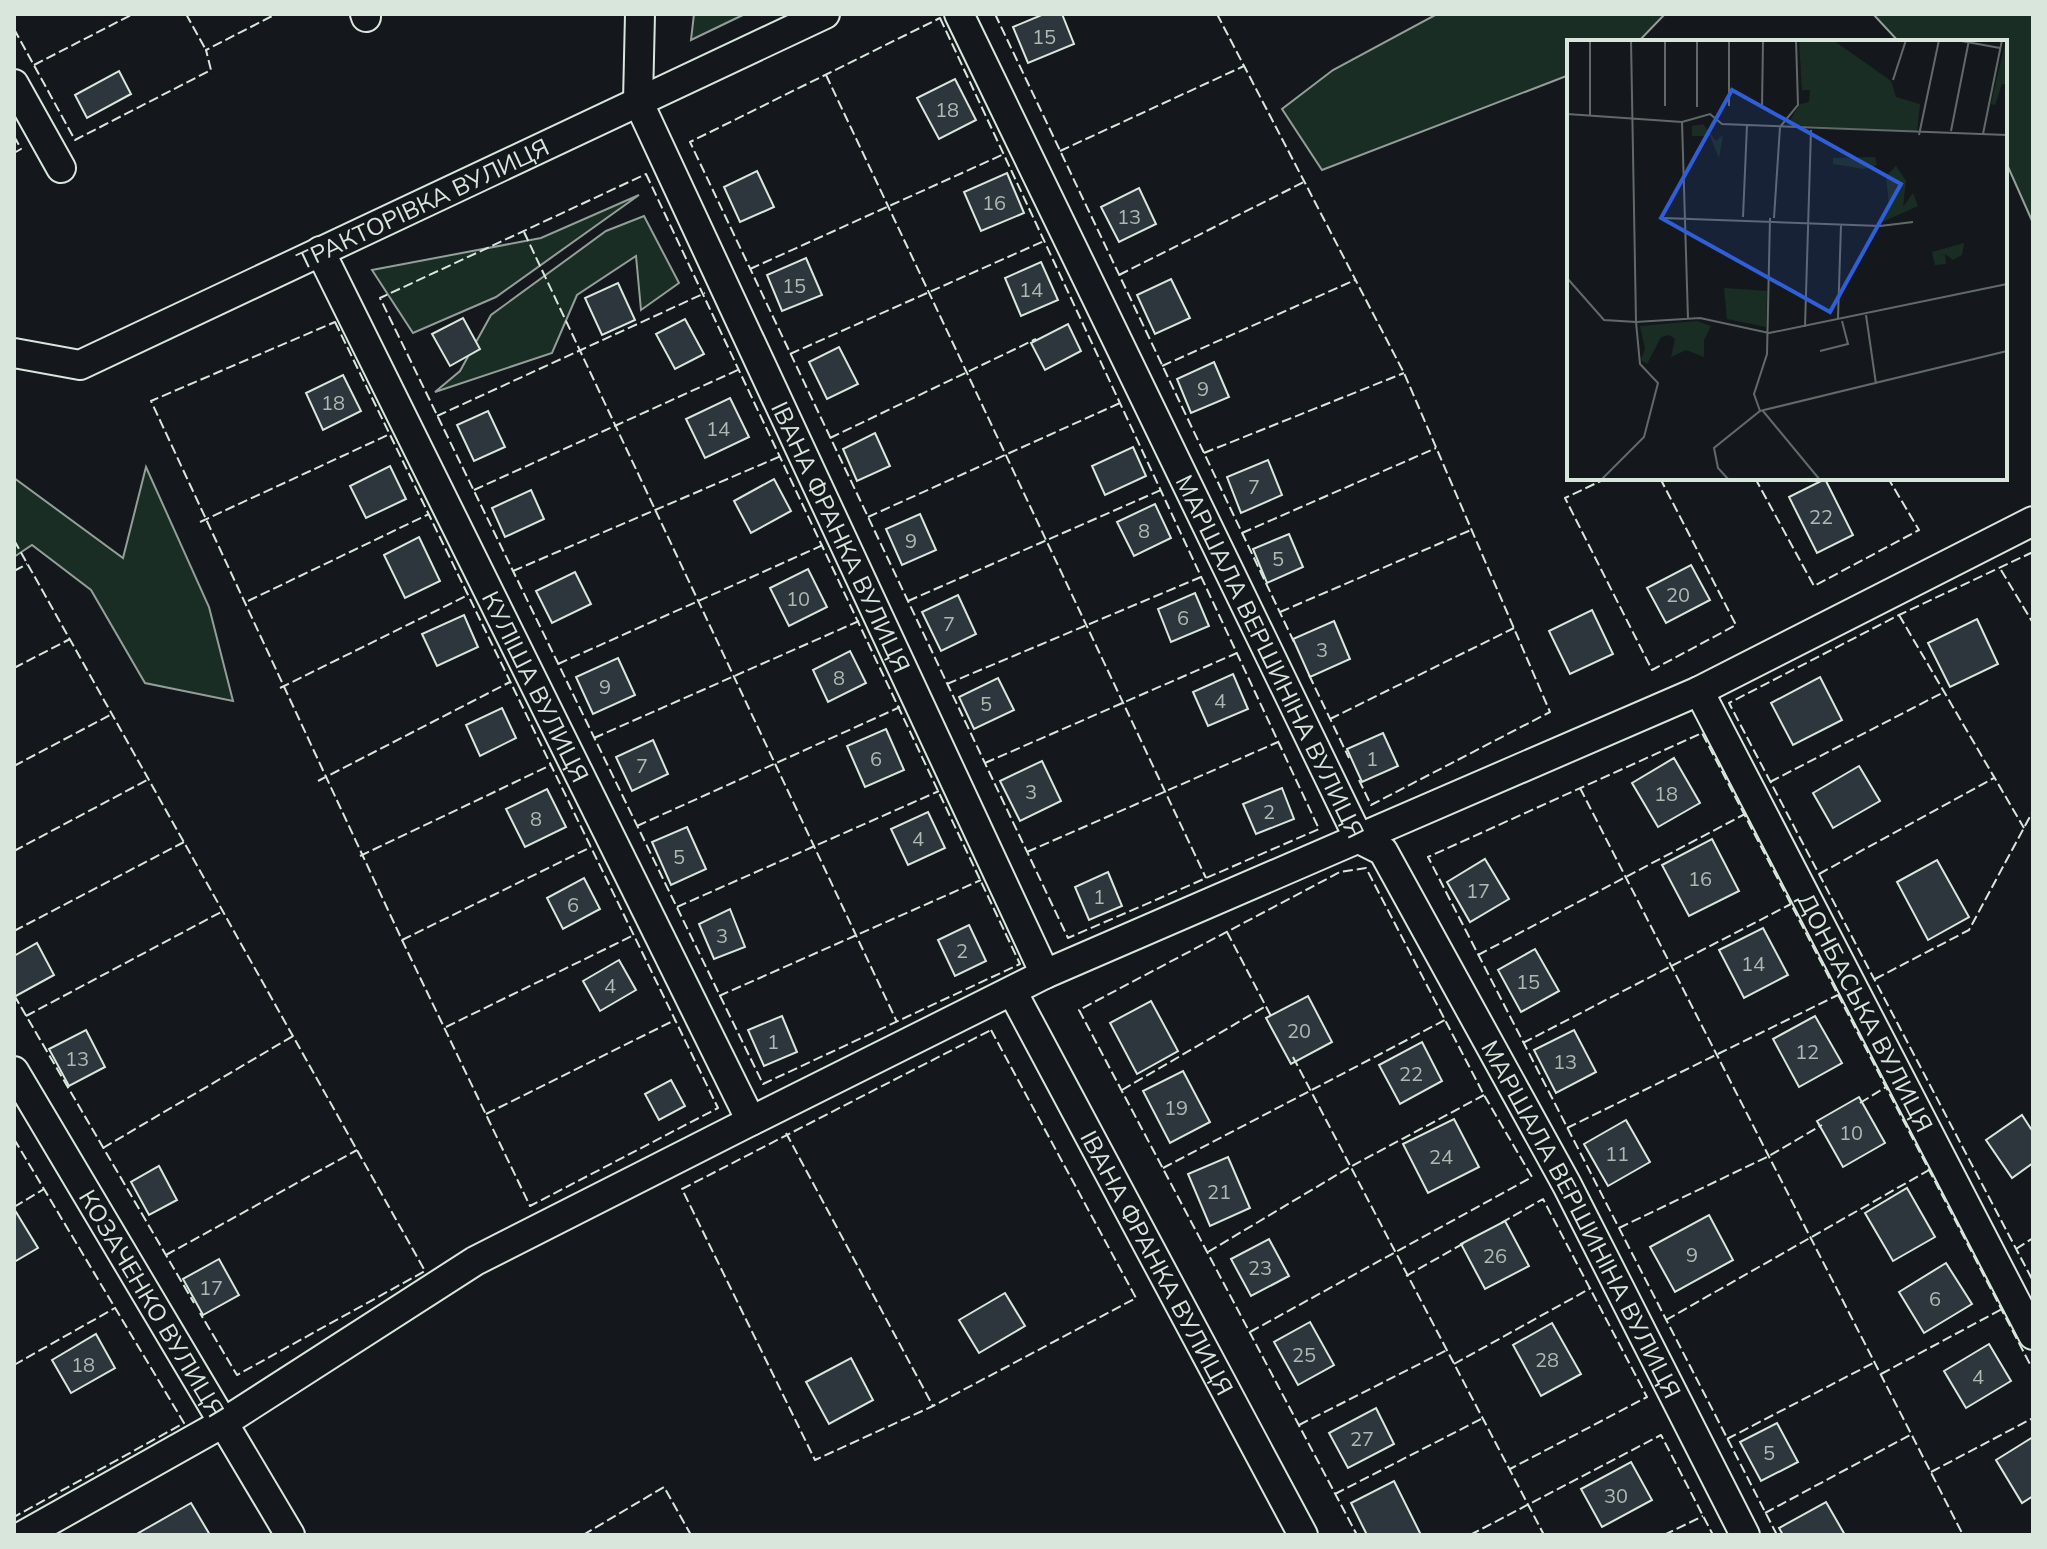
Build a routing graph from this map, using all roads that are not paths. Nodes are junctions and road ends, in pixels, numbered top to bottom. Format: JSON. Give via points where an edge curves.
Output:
{"nodes":[{"id":1,"x":640,"y":14,"type":"edge"},
{"id":2,"x":825,"y":14,"type":"edge"},
{"id":3,"x":959,"y":14,"type":"edge"},
{"id":4,"x":14,"y":84,"type":"edge"},
{"id":5,"x":638,"y":101,"type":"junction"},
{"id":6,"x":61,"y":168,"type":"dead end"},
{"id":7,"x":320,"y":251,"type":"junction"},
{"id":8,"x":14,"y":353,"type":"edge"},
{"id":9,"x":2033,"y":521,"type":"edge"},
{"id":10,"x":1699,"y":691,"type":"junction"},
{"id":11,"x":1359,"y":839,"type":"junction"},
{"id":12,"x":1045,"y":974,"type":"junction"},
{"id":13,"x":1012,"y":991,"type":"junction"},
{"id":14,"x":14,"y":1071,"type":"edge"},
{"id":15,"x":751,"y":1121,"type":"junction"},
{"id":16,"x":2033,"y":1335,"type":"edge"},
{"id":17,"x":223,"y":1423,"type":"junction"},
{"id":18,"x":24,"y":1535,"type":"edge"},
{"id":19,"x":290,"y":1535,"type":"edge"},
{"id":20,"x":1303,"y":1535,"type":"edge"},
{"id":21,"x":1745,"y":1535,"type":"edge"}],
"edges":[{"from":1,"to":5,"type":"street"},
{"from":2,"to":5,"type":"street","name":"ТРАКТОРІВКА ВУЛИЦЯ"},
{"from":3,"to":11,"type":"street","name":"МАРШАЛА ВЕРШИНІНА ВУЛИЦЯ"},
{"from":4,"to":6,"type":"street"},
{"from":5,"to":7,"type":"street","name":"ТРАКТОРІВКА ВУЛИЦЯ"},
{"from":5,"to":12,"type":"street","name":"ІВАНА ФРАНКА ВУЛИЦЯ"},
{"from":7,"to":8,"type":"street","name":"ТРАКТОРІВКА ВУЛИЦЯ","via":[[80,365]]},
{"from":7,"to":15,"type":"street","name":"КУЛІША ВУЛИЦЯ"},
{"from":9,"to":10,"type":"street"},
{"from":10,"to":11,"type":"street"},
{"from":10,"to":16,"type":"street","name":"ДОНБАСЬКА ВУЛИЦЯ"},
{"from":11,"to":12,"type":"street"},
{"from":11,"to":21,"type":"street","name":"МАРШАЛА ВЕРШИНІНА ВУЛИЦЯ","via":[[1383,851],[1391,865],[1567,1185]]},
{"from":12,"to":13,"type":"street"},
{"from":13,"to":15,"type":"street"},
{"from":13,"to":20,"type":"street","name":"ІВАНА ФРАНКА ВУЛИЦЯ"},
{"from":14,"to":17,"type":"street","name":"КОЗАЧЕНКО ВУЛИЦЯ"},
{"from":15,"to":17,"type":"street","via":[[475,1261]]},
{"from":17,"to":18,"type":"street"},
{"from":17,"to":19,"type":"street","name":"КОЗАЧЕНКО ВУЛИЦЯ"}]}
